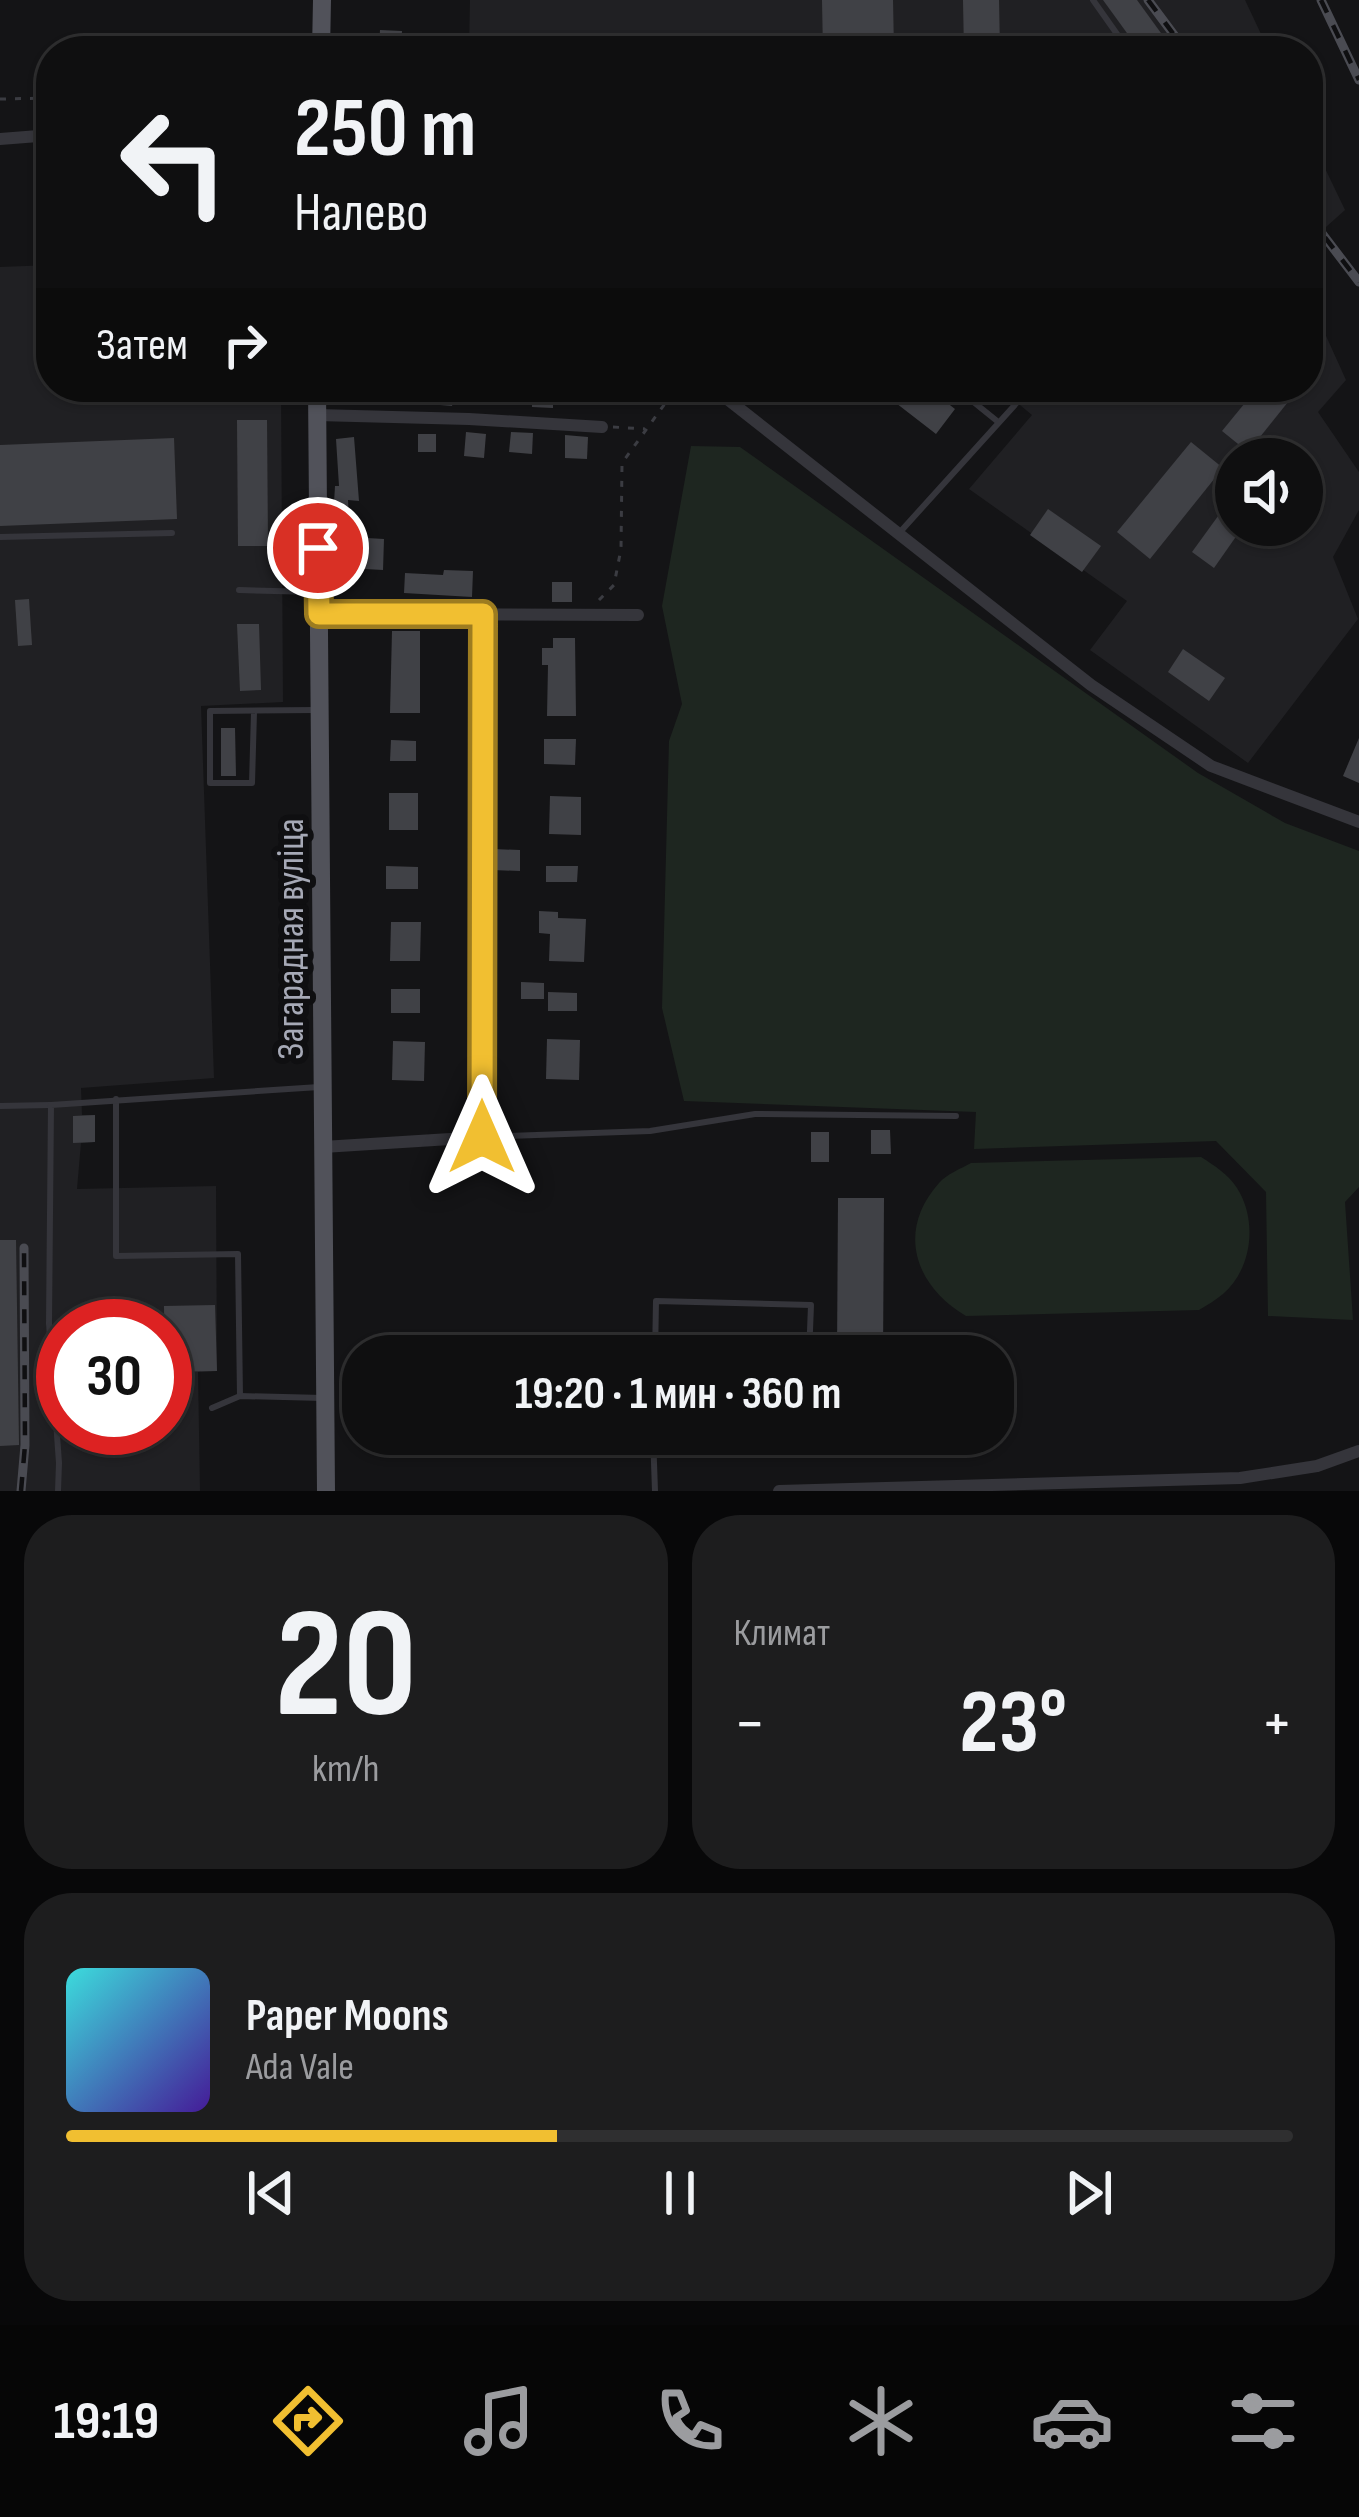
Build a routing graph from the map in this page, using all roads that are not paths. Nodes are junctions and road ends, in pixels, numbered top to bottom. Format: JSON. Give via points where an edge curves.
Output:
{"nodes":[{"id":1,"x":322,"y":0,"type":"edge"},
{"id":2,"x":1093,"y":0,"type":"edge"},
{"id":3,"x":321,"y":36,"type":"edge"},
{"id":4,"x":1118,"y":36,"type":"edge"},
{"id":5,"x":36,"y":136,"type":"edge"},
{"id":6,"x":0,"y":139,"type":"edge"},
{"id":7,"x":317,"y":402,"type":"edge"},
{"id":8,"x":734,"y":402,"type":"edge"},
{"id":9,"x":973,"y":402,"type":"edge"},
{"id":10,"x":1016,"y":402,"type":"edge"},
{"id":11,"x":317,"y":415,"type":"junction"},
{"id":12,"x":998,"y":422,"type":"junction"},
{"id":13,"x":602,"y":427,"type":"road end"},
{"id":14,"x":172,"y":532,"type":"dead end"},
{"id":15,"x":899,"y":533,"type":"junction"},
{"id":16,"x":0,"y":536,"type":"edge"},
{"id":17,"x":239,"y":590,"type":"dead end"},
{"id":18,"x":319,"y":592,"type":"junction"},
{"id":19,"x":319,"y":614,"type":"junction"},
{"id":20,"x":483,"y":614,"type":"junction"},
{"id":21,"x":638,"y":615,"type":"dead end"},
{"id":22,"x":320,"y":710,"type":"junction"},
{"id":23,"x":254,"y":712,"type":"junction"},
{"id":24,"x":1359,"y":822,"type":"edge"},
{"id":25,"x":322,"y":1087,"type":"junction"},
{"id":26,"x":116,"y":1100,"type":"junction"},
{"id":27,"x":51,"y":1105,"type":"junction"},
{"id":28,"x":0,"y":1106,"type":"edge"},
{"id":29,"x":956,"y":1116,"type":"dead end"},
{"id":30,"x":482,"y":1137,"type":"junction"},
{"id":31,"x":323,"y":1147,"type":"junction"},
{"id":32,"x":655,"y":1335,"type":"edge"},
{"id":33,"x":809,"y":1335,"type":"edge"},
{"id":34,"x":240,"y":1396,"type":"junction"},
{"id":35,"x":326,"y":1397,"type":"junction"},
{"id":36,"x":212,"y":1408,"type":"dead end"},
{"id":37,"x":1359,"y":1451,"type":"edge"},
{"id":38,"x":654,"y":1455,"type":"edge"},
{"id":39,"x":947,"y":1490,"type":"edge"},
{"id":40,"x":58,"y":1491,"type":"edge"},
{"id":41,"x":326,"y":1491,"type":"edge"},
{"id":42,"x":655,"y":1491,"type":"edge"},
{"id":43,"x":779,"y":1491,"type":"edge"}],
"edges":[{"from":1,"to":3,"type":"main road"},
{"from":2,"to":4,"type":"lane"},
{"from":5,"to":6,"type":"street"},
{"from":7,"to":11,"type":"main road","name":"Загарадная вуліца"},
{"from":8,"to":15,"type":"street"},
{"from":9,"to":12,"type":"lane"},
{"from":10,"to":12,"type":"lane"},
{"from":11,"to":13,"type":"street"},
{"from":11,"to":18,"type":"main road","name":"Загарадная вуліца"},
{"from":12,"to":15,"type":"lane"},
{"from":14,"to":16,"type":"lane"},
{"from":15,"to":24,"type":"street","via":[[1091,685],[1210,766]]},
{"from":17,"to":18,"type":"lane"},
{"from":18,"to":19,"type":"main road","name":"Загарадная вуліца"},
{"from":19,"to":20,"type":"street"},
{"from":19,"to":22,"type":"main road","name":"Загарадная вуліца"},
{"from":20,"to":21,"type":"street"},
{"from":20,"to":30,"type":"street"},
{"from":22,"to":23,"type":"lane"},
{"from":22,"to":25,"type":"main road","name":"Загарадная вуліца"},
{"from":23,"to":23,"type":"lane","via":[[210,711],[210,783],[252,783]]},
{"from":25,"to":26,"type":"lane"},
{"from":25,"to":31,"type":"main road","name":"Загарадная вуліца"},
{"from":26,"to":27,"type":"lane"},
{"from":26,"to":34,"type":"lane","via":[[116,1256],[238,1255]]},
{"from":27,"to":28,"type":"lane"},
{"from":27,"to":40,"type":"lane"},
{"from":29,"to":30,"type":"lane","via":[[755,1114],[650,1131]]},
{"from":30,"to":31,"type":"street"},
{"from":31,"to":35,"type":"main road","name":"Загарадная вуліца"},
{"from":32,"to":33,"type":"lane","via":[[656,1301],[811,1305]]},
{"from":34,"to":35,"type":"lane"},
{"from":34,"to":36,"type":"lane"},
{"from":35,"to":41,"type":"main road","name":"Загарадная вуліца"},
{"from":37,"to":39,"type":"street","via":[[1240,1478]]},
{"from":38,"to":42,"type":"lane"},
{"from":39,"to":43,"type":"street"}]}
